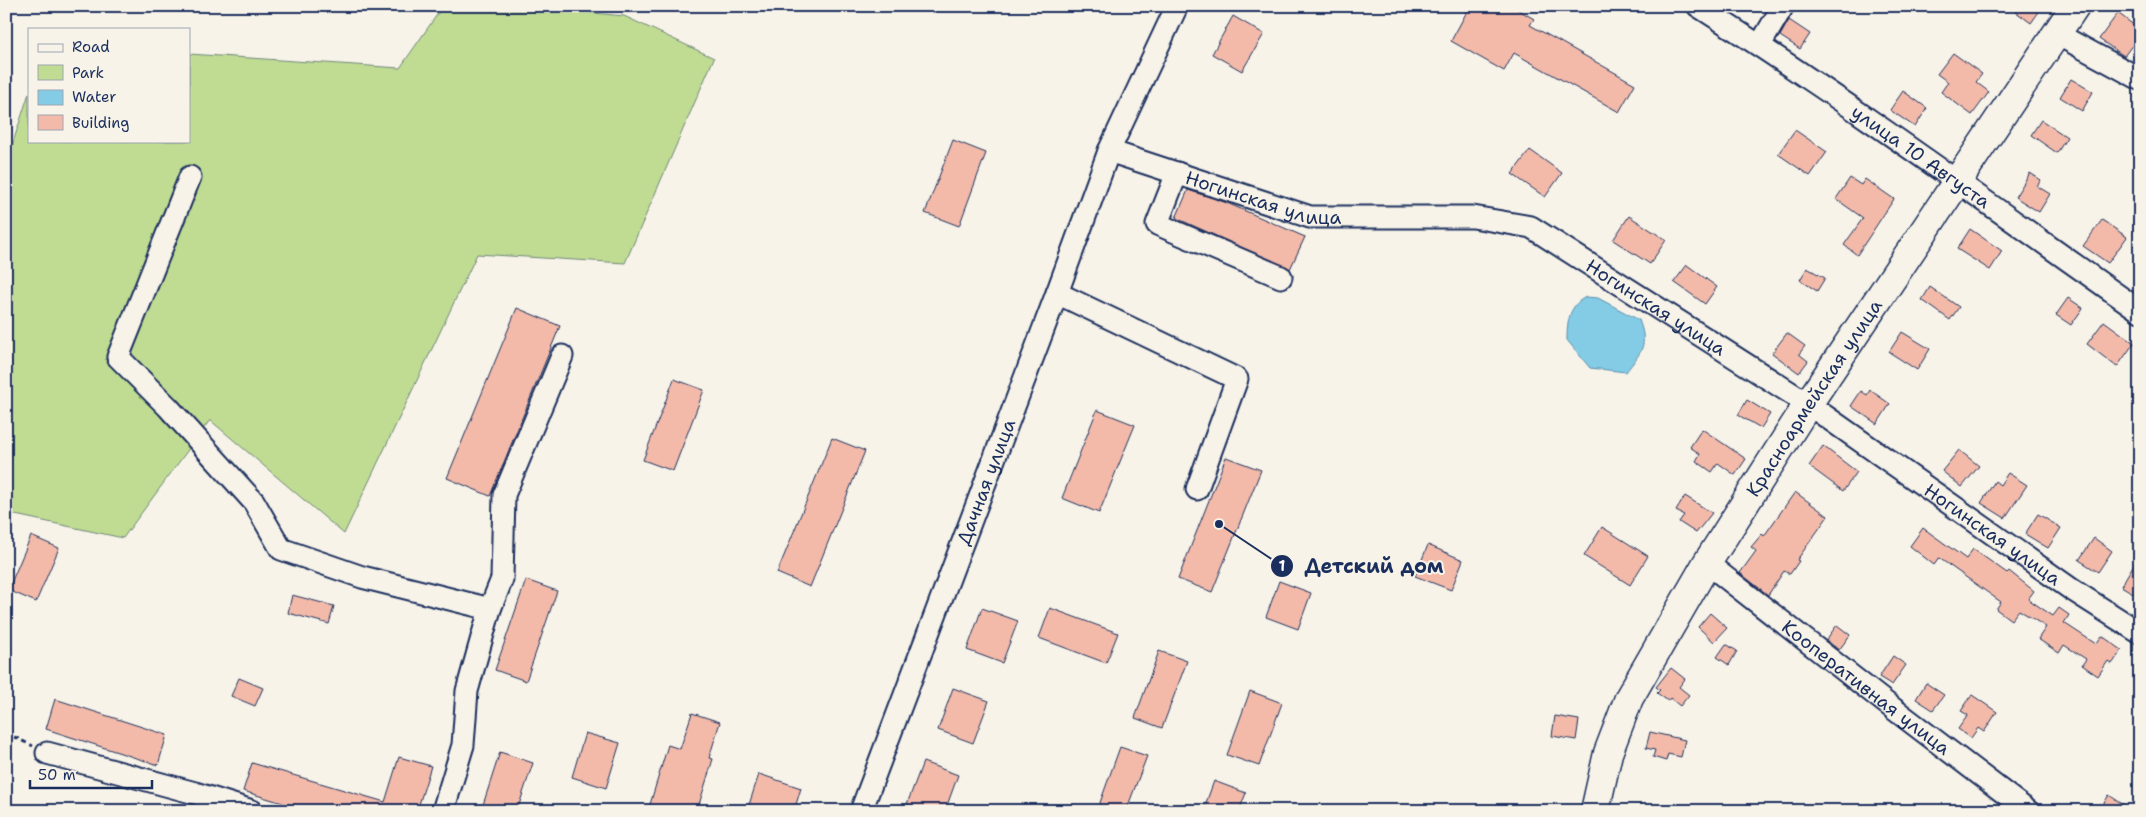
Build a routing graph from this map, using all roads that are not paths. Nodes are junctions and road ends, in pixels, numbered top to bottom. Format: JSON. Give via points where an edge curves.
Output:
{"nodes":[{"id":1,"x":1177,"y":6,"type":"edge"},
{"id":2,"x":1698,"y":6,"type":"edge"},
{"id":3,"x":1783,"y":6,"type":"edge"},
{"id":4,"x":2075,"y":6,"type":"edge"},
{"id":5,"x":2057,"y":34,"type":"junction"},
{"id":6,"x":1760,"y":45,"type":"junction"},
{"id":7,"x":2140,"y":80,"type":"edge"},
{"id":8,"x":1109,"y":150,"type":"junction"},
{"id":9,"x":1177,"y":173,"type":"junction"},
{"id":10,"x":190,"y":177,"type":"dead end"},
{"id":11,"x":1957,"y":181,"type":"junction"},
{"id":12,"x":1282,"y":277,"type":"dead end"},
{"id":13,"x":1058,"y":293,"type":"junction"},
{"id":14,"x":2140,"y":311,"type":"edge"},
{"id":15,"x":562,"y":356,"type":"dead end"},
{"id":16,"x":1808,"y":404,"type":"junction"},
{"id":17,"x":1197,"y":489,"type":"dead end"},
{"id":18,"x":1707,"y":563,"type":"junction"},
{"id":19,"x":490,"y":609,"type":"junction"},
{"id":20,"x":2140,"y":633,"type":"edge"},
{"id":21,"x":47,"y":753,"type":"road end"},
{"id":22,"x":252,"y":811,"type":"edge"},
{"id":23,"x":443,"y":811,"type":"edge"},
{"id":24,"x":861,"y":811,"type":"edge"},
{"id":25,"x":1595,"y":811,"type":"edge"},
{"id":26,"x":2028,"y":811,"type":"edge"}],
"edges":[{"from":1,"to":8,"type":"street","name":"Дачная улица"},
{"from":2,"to":6,"type":"street","name":"улица 10 Августа"},
{"from":3,"to":6,"type":"street"},
{"from":4,"to":5,"type":"main road","name":"Красноармейская улица"},
{"from":5,"to":7,"type":"street"},
{"from":5,"to":11,"type":"main road","name":"Красноармейская улица"},
{"from":6,"to":11,"type":"street","name":"улица 10 Августа"},
{"from":8,"to":9,"type":"street","name":"Ногинская улица"},
{"from":8,"to":13,"type":"street","name":"Дачная улица"},
{"from":9,"to":12,"type":"street","via":[[1157,224]]},
{"from":9,"to":16,"type":"street","name":"Ногинская улица","via":[[1310,217],[1473,217],[1531,227]]},
{"from":10,"to":19,"type":"street","via":[[118,357],[168,406],[254,502],[281,549],[362,577]]},
{"from":11,"to":14,"type":"street","name":"улица 10 Августа"},
{"from":11,"to":16,"type":"main road","name":"Красноармейская улица"},
{"from":13,"to":17,"type":"street","via":[[1238,379]]},
{"from":13,"to":24,"type":"street","name":"Дачная улица"},
{"from":15,"to":19,"type":"street","via":[[504,495],[502,579]]},
{"from":16,"to":18,"type":"main road","name":"Красноармейская улица"},
{"from":16,"to":20,"type":"street","name":"Ногинская улица","via":[[2071,589]]},
{"from":18,"to":25,"type":"main road","name":"Красноармейская улица","via":[[1629,698],[1608,753]]},
{"from":18,"to":26,"type":"street","name":"Кооперативная улица"},
{"from":19,"to":23,"type":"street","via":[[467,691],[463,745]]},
{"from":21,"to":22,"type":"street"}]}
